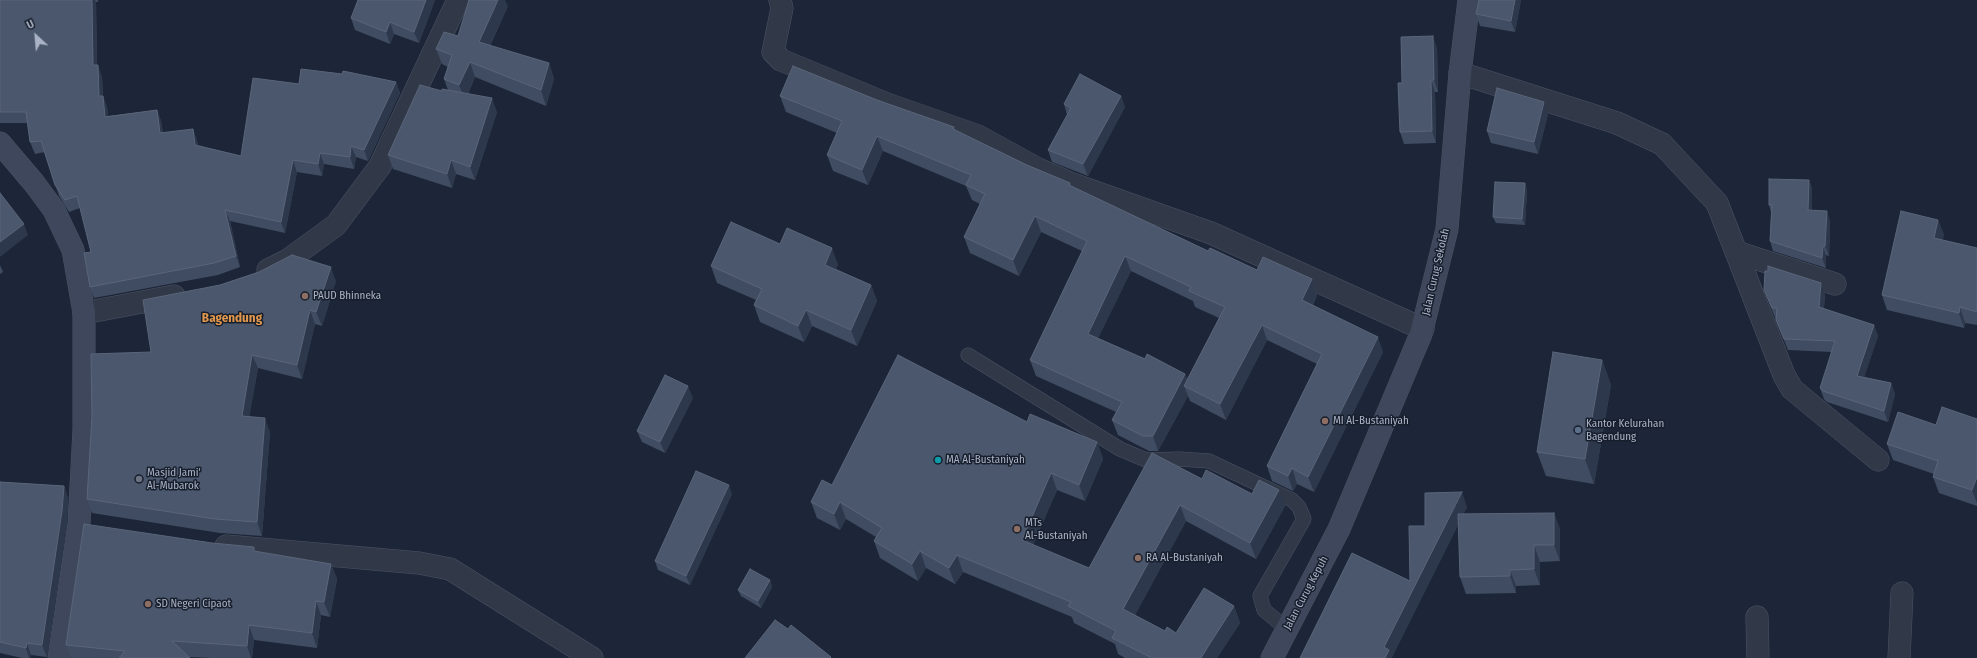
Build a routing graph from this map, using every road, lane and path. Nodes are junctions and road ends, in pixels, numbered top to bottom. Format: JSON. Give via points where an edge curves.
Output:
{"nodes":[{"id":1,"x":458,"y":0,"type":"edge"},
{"id":2,"x":780,"y":0,"type":"edge"},
{"id":3,"x":1469,"y":0,"type":"edge"},
{"id":4,"x":1460,"y":73,"type":"junction"},
{"id":5,"x":0,"y":143,"type":"edge"},
{"id":6,"x":1736,"y":252,"type":"junction"},
{"id":7,"x":247,"y":278,"type":"edge"},
{"id":8,"x":1835,"y":284,"type":"dead end"},
{"id":9,"x":191,"y":293,"type":"edge"},
{"id":10,"x":84,"y":313,"type":"junction"},
{"id":11,"x":1423,"y":329,"type":"junction"},
{"id":12,"x":968,"y":355,"type":"dead end"},
{"id":13,"x":1878,"y":460,"type":"dead end"},
{"id":14,"x":79,"y":524,"type":"junction"},
{"id":15,"x":102,"y":528,"type":"edge"},
{"id":16,"x":1339,"y":529,"type":"joint"},
{"id":17,"x":203,"y":543,"type":"edge"},
{"id":18,"x":1902,"y":593,"type":"dead end"},
{"id":19,"x":1757,"y":617,"type":"dead end"},
{"id":20,"x":1287,"y":629,"type":"junction"},
{"id":21,"x":59,"y":658,"type":"edge"},
{"id":22,"x":592,"y":658,"type":"edge"},
{"id":23,"x":1272,"y":658,"type":"edge"},
{"id":24,"x":1758,"y":658,"type":"edge"},
{"id":25,"x":1899,"y":658,"type":"edge"}],
"edges":[{"from":1,"to":7,"type":"street","via":[[380,166],[336,225],[288,260]]},
{"from":2,"to":11,"type":"street","via":[[782,8],[773,52],[781,60],[886,104],[978,136],[1038,169],[1070,183],[1211,233]]},
{"from":3,"to":4,"type":"street","name":"Jalan Curug Sekolah"},
{"from":4,"to":6,"type":"street","via":[[1617,123],[1662,144],[1717,203]]},
{"from":4,"to":11,"type":"street","name":"Jalan Curug Sekolah","via":[[1447,229]]},
{"from":5,"to":10,"type":"street","via":[[54,210],[73,250]]},
{"from":6,"to":8,"type":"street"},
{"from":6,"to":13,"type":"street","via":[[1784,375],[1792,389]]},
{"from":9,"to":10,"type":"street"},
{"from":10,"to":14,"type":"street","via":[[84,429]]},
{"from":11,"to":16,"type":"street","name":"Jalan Curug Sekolah"},
{"from":12,"to":20,"type":"lane","via":[[1120,449],[1146,460],[1209,461],[1292,500],[1299,507],[1304,519],[1260,596],[1264,610]]},
{"from":14,"to":15,"type":"street"},
{"from":14,"to":21,"type":"street"},
{"from":16,"to":20,"type":"street","name":"Jalan Curug Kepuh"},
{"from":17,"to":22,"type":"street","via":[[419,563],[450,569]]},
{"from":18,"to":25,"type":"street"},
{"from":19,"to":24,"type":"street"},
{"from":20,"to":23,"type":"street","name":"Jalan Curug Kepuh"}]}
